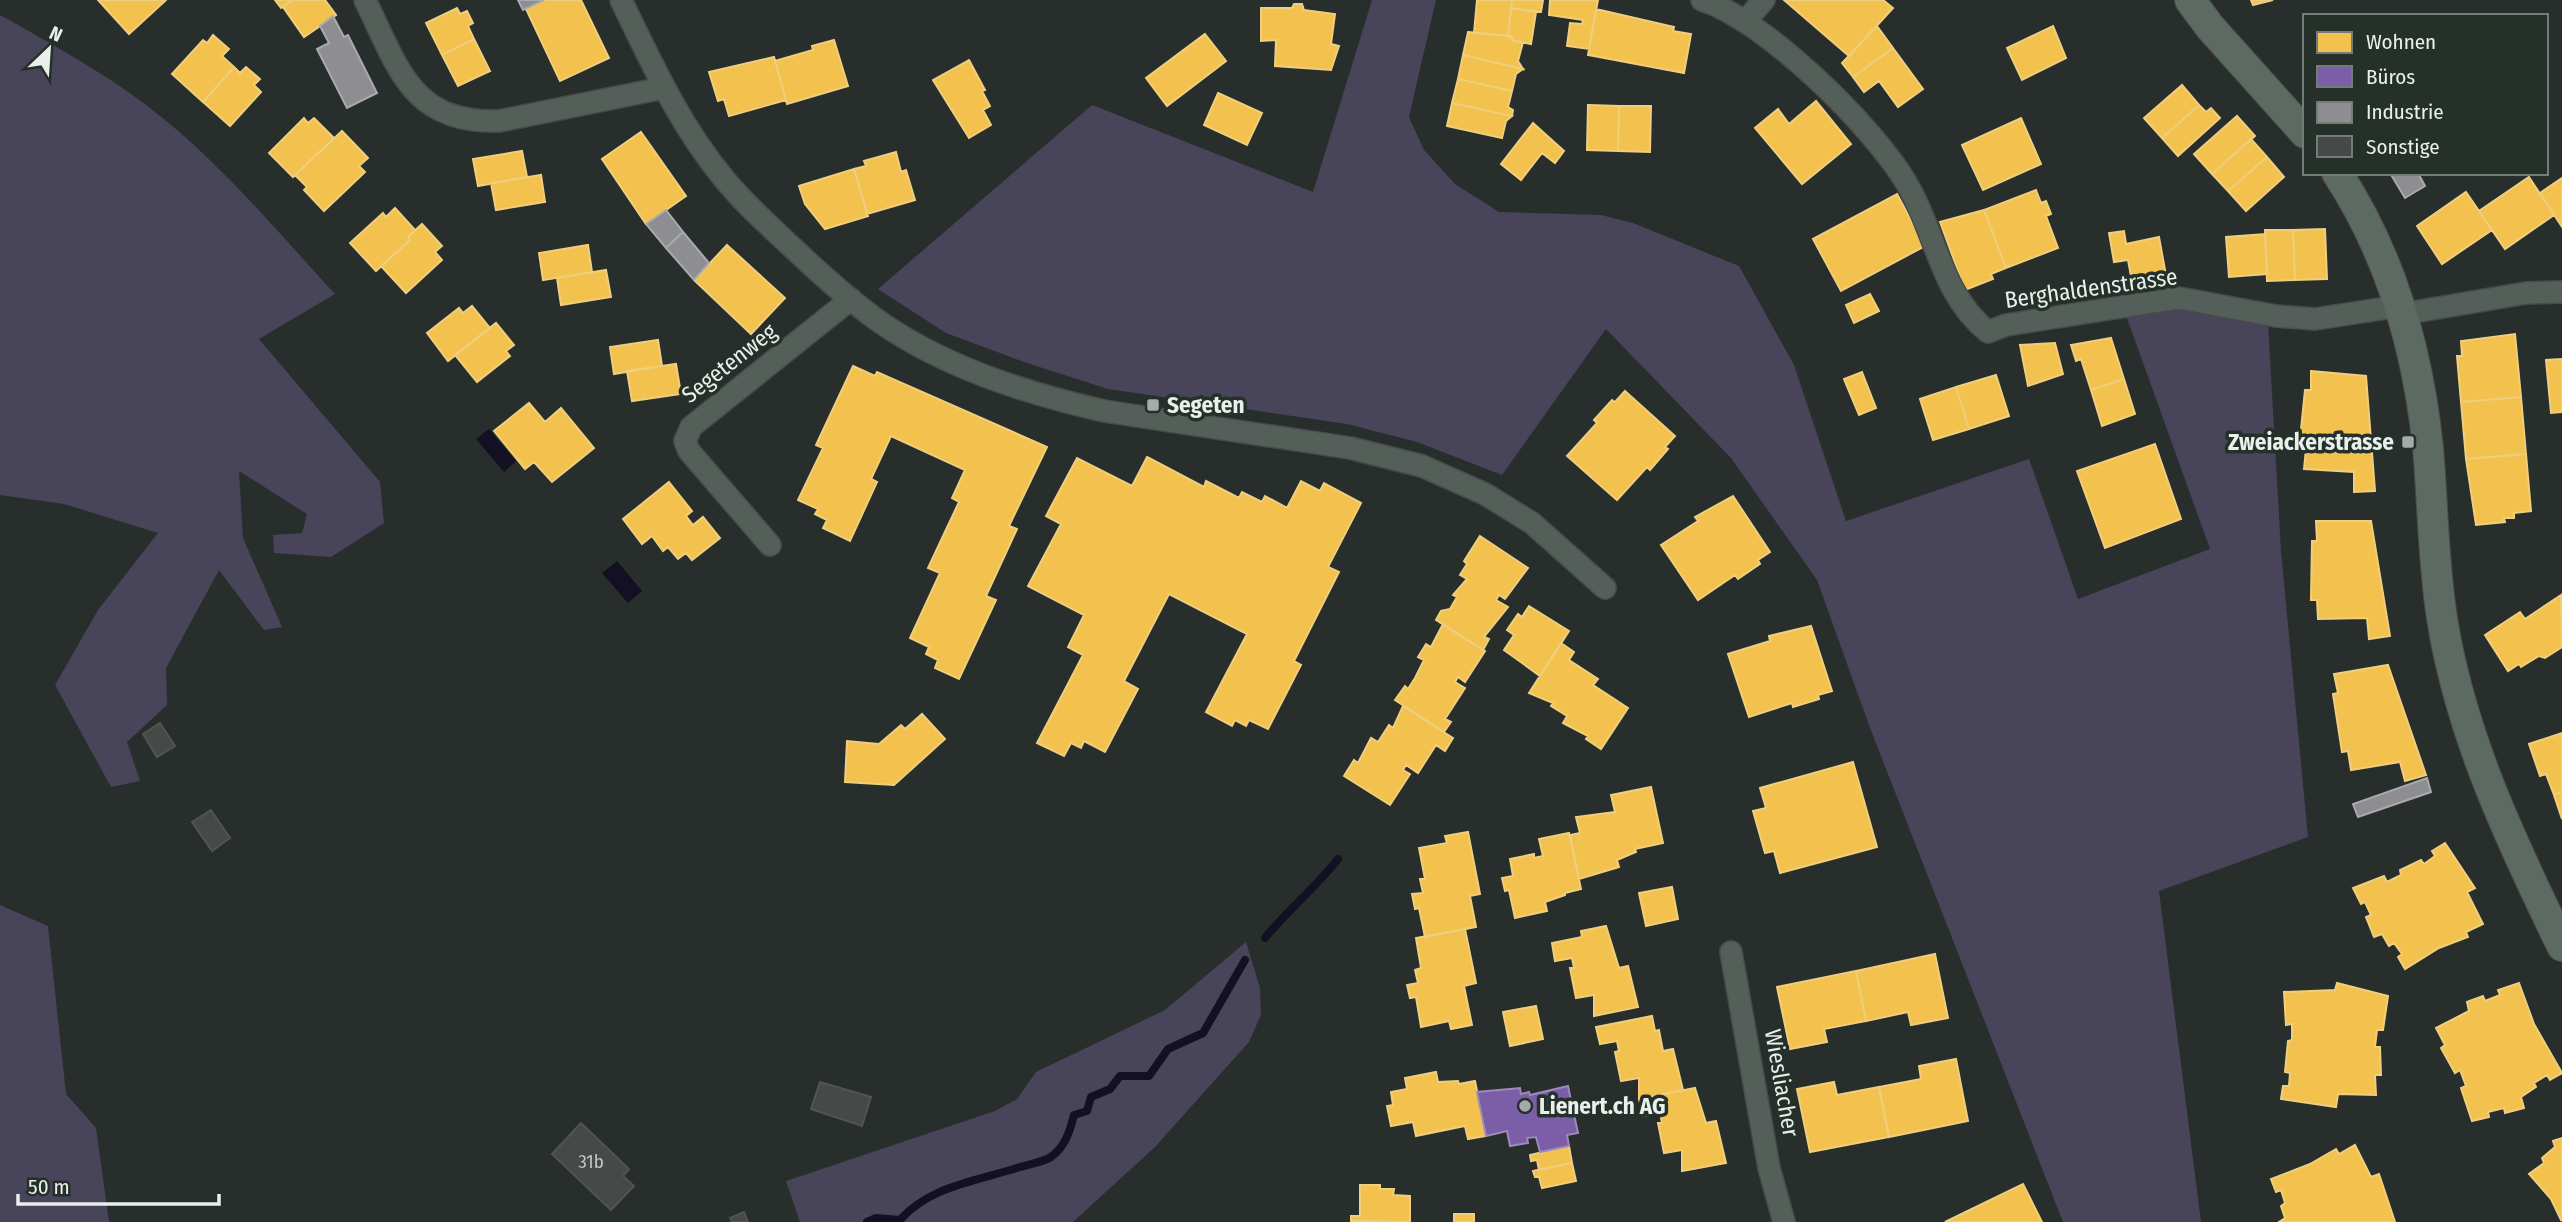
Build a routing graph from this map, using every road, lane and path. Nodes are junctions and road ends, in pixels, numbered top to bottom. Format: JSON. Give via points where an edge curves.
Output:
{"nodes":[{"id":1,"x":365,"y":0,"type":"edge"},
{"id":2,"x":621,"y":0,"type":"edge"},
{"id":3,"x":1702,"y":0,"type":"edge"},
{"id":4,"x":1764,"y":0,"type":"edge"},
{"id":5,"x":2190,"y":0,"type":"edge"},
{"id":6,"x":1745,"y":22,"type":"junction"},
{"id":7,"x":663,"y":88,"type":"junction"},
{"id":8,"x":2303,"y":131,"type":"edge"},
{"id":9,"x":2338,"y":175,"type":"edge"},
{"id":10,"x":2562,"y":292,"type":"edge"},
{"id":11,"x":850,"y":299,"type":"junction"},
{"id":12,"x":2401,"y":310,"type":"junction"},
{"id":13,"x":770,"y":545,"type":"dead end"},
{"id":14,"x":1605,"y":588,"type":"dead end"},
{"id":15,"x":2562,"y":946,"type":"edge"},
{"id":16,"x":1731,"y":952,"type":"dead end"},
{"id":17,"x":1784,"y":1222,"type":"edge"}],
"edges":[{"from":1,"to":7,"type":"street","via":[[414,91],[452,118],[499,121]]},
{"from":2,"to":7,"type":"street"},
{"from":3,"to":6,"type":"street","name":"Berghaldenstrasse"},
{"from":4,"to":6,"type":"street"},
{"from":5,"to":8,"type":"street"},
{"from":6,"to":12,"type":"street","name":"Berghaldenstrasse","via":[[1828,88],[1878,144],[1908,184],[1956,299],[1988,332],[2006,325],[2179,298],[2276,316],[2315,318]]},
{"from":7,"to":11,"type":"street","via":[[724,179]]},
{"from":9,"to":12,"type":"street","via":[[2372,235]]},
{"from":10,"to":12,"type":"street"},
{"from":11,"to":13,"type":"street","name":"Segetenweg","via":[[691,427],[685,441]]},
{"from":11,"to":14,"type":"street","via":[[911,340],[1034,393],[1104,411],[1350,448],[1444,474],[1532,523]]},
{"from":12,"to":15,"type":"street","via":[[2426,436],[2450,662],[2489,786]]},
{"from":16,"to":17,"type":"street","name":"Wiesliacher","via":[[1769,1168]]}]}
